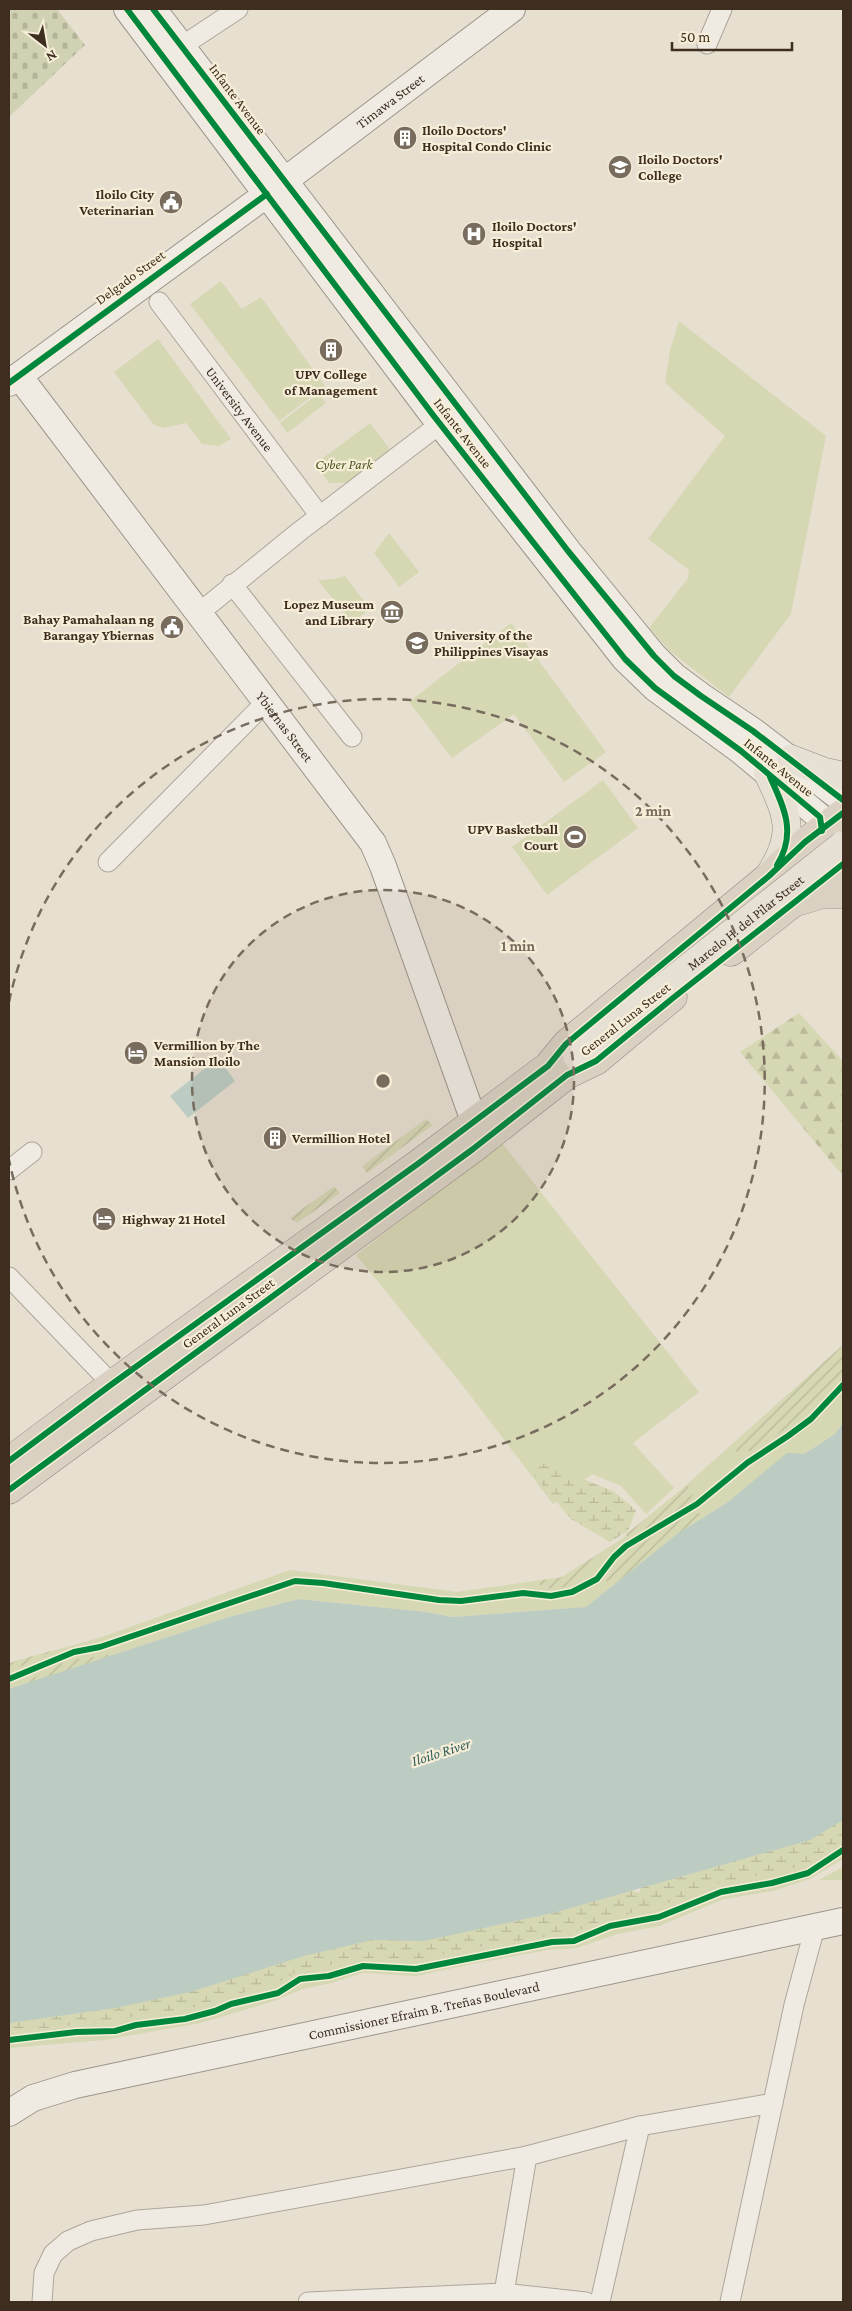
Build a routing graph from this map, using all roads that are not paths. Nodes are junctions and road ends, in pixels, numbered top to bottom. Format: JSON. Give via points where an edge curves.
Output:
{"nodes":[{"id":1,"x":126,"y":9,"type":"edge"},
{"id":2,"x":153,"y":9,"type":"edge"},
{"id":3,"x":238,"y":9,"type":"edge"},
{"id":4,"x":512,"y":9,"type":"edge"},
{"id":5,"x":722,"y":9,"type":"edge"},
{"id":6,"x":707,"y":44,"type":"dead end"},
{"id":7,"x":182,"y":46,"type":"junction"},
{"id":8,"x":276,"y":187,"type":"junction"},
{"id":9,"x":331,"y":260,"type":"junction"},
{"id":10,"x":159,"y":302,"type":"dead end"},
{"id":11,"x":14,"y":379,"type":"edge"},
{"id":12,"x":440,"y":424,"type":"junction"},
{"id":13,"x":320,"y":516,"type":"junction"},
{"id":14,"x":232,"y":584,"type":"junction"},
{"id":15,"x":198,"y":611,"type":"junction"},
{"id":16,"x":265,"y":703,"type":"junction"},
{"id":17,"x":352,"y":737,"type":"dead end"},
{"id":18,"x":780,"y":766,"type":"junction"},
{"id":19,"x":843,"y":776,"type":"edge"},
{"id":20,"x":843,"y":800,"type":"edge"},
{"id":21,"x":843,"y":813,"type":"edge"},
{"id":22,"x":832,"y":838,"type":"edge"},
{"id":23,"x":843,"y":854,"type":"edge"},
{"id":24,"x":108,"y":862,"type":"dead end"},
{"id":25,"x":843,"y":864,"type":"edge"},
{"id":26,"x":770,"y":876,"type":"junction"},
{"id":27,"x":843,"y":894,"type":"edge"},
{"id":28,"x":791,"y":904,"type":"junction"},
{"id":29,"x":564,"y":1065,"type":"junction"},
{"id":30,"x":474,"y":1121,"type":"junction"},
{"id":31,"x":32,"y":1152,"type":"dead end"},
{"id":32,"x":9,"y":1170,"type":"edge"},
{"id":33,"x":9,"y":1277,"type":"edge"},
{"id":34,"x":112,"y":1384,"type":"junction"},
{"id":35,"x":70,"y":1430,"type":"junction"},
{"id":36,"x":9,"y":1461,"type":"edge"},
{"id":37,"x":9,"y":1490,"type":"edge"},
{"id":38,"x":843,"y":1921,"type":"edge"},
{"id":39,"x":815,"y":1927,"type":"junction"},
{"id":40,"x":773,"y":2103,"type":"junction"},
{"id":41,"x":9,"y":2113,"type":"edge"},
{"id":42,"x":640,"y":2126,"type":"junction"},
{"id":43,"x":527,"y":2156,"type":"junction"},
{"id":44,"x":504,"y":2293,"type":"junction"},
{"id":45,"x":42,"y":2302,"type":"edge"},
{"id":46,"x":308,"y":2302,"type":"edge"},
{"id":47,"x":586,"y":2302,"type":"edge"},
{"id":48,"x":600,"y":2302,"type":"edge"},
{"id":49,"x":730,"y":2302,"type":"edge"}],
"edges":[{"from":1,"to":8,"type":"main road","name":"Infante Avenue"},
{"from":2,"to":7,"type":"main road","name":"Infante Avenue"},
{"from":3,"to":7,"type":"street"},
{"from":4,"to":8,"type":"main road","name":"Timawa Street"},
{"from":5,"to":6,"type":"street"},
{"from":7,"to":8,"type":"main road","name":"Infante Avenue"},
{"from":8,"to":9,"type":"main road","name":"Infante Avenue"},
{"from":8,"to":11,"type":"main road","name":"Delgado Street"},
{"from":9,"to":12,"type":"main road","name":"Infante Avenue"},
{"from":9,"to":18,"type":"main road","name":"Infante Avenue","via":[[654,656]]},
{"from":10,"to":13,"type":"street","name":"University Avenue"},
{"from":11,"to":15,"type":"main road","name":"Ybiernas Street"},
{"from":12,"to":13,"type":"street"},
{"from":12,"to":18,"type":"main road","name":"Infante Avenue","via":[[624,659],[655,688]]},
{"from":13,"to":14,"type":"street"},
{"from":14,"to":15,"type":"street"},
{"from":14,"to":17,"type":"street"},
{"from":15,"to":16,"type":"main road","name":"Ybiernas Street"},
{"from":16,"to":24,"type":"street"},
{"from":16,"to":30,"type":"main road","name":"Ybiernas Street","via":[[373,843]]},
{"from":18,"to":19,"type":"main road"},
{"from":18,"to":20,"type":"main road","name":"Infante Avenue"},
{"from":18,"to":22,"type":"main road","name":"Infante Avenue","via":[[820,817]]},
{"from":18,"to":26,"type":"main road","via":[[788,823],[784,850]]},
{"from":21,"to":22,"type":"highway","name":"Marcelo H. del Pilar Street"},
{"from":22,"to":23,"type":"highway"},
{"from":22,"to":26,"type":"highway","name":"General Luna Street","via":[[805,842]]},
{"from":22,"to":29,"type":"main road","name":"Marcelo H. del Pilar Street","bridge":true},
{"from":25,"to":28,"type":"highway","name":"General Luna Street"},
{"from":26,"to":29,"type":"highway","name":"General Luna Street","via":[[566,1044]]},
{"from":27,"to":28,"type":"highway","via":[[823,894]]},
{"from":28,"to":29,"type":"highway","name":"General Luna Street","via":[[596,1061]]},
{"from":29,"to":30,"type":"highway","name":"General Luna Street"},
{"from":29,"to":35,"type":"highway","name":"General Luna Street","via":[[473,1149]]},
{"from":30,"to":34,"type":"highway","name":"General Luna Street"},
{"from":31,"to":32,"type":"street"},
{"from":33,"to":34,"type":"street"},
{"from":34,"to":35,"type":"highway","name":"General Luna Street"},
{"from":35,"to":36,"type":"highway","name":"General Luna Street"},
{"from":35,"to":37,"type":"highway","name":"General Luna Street"},
{"from":38,"to":39,"type":"main road","name":"Commissioner Efraim B. Treñas Boulevard"},
{"from":39,"to":40,"type":"street"},
{"from":39,"to":41,"type":"main road","name":"Commissioner Efraim B. Treñas Boulevard","via":[[75,2085],[33,2098]]},
{"from":40,"to":42,"type":"street"},
{"from":40,"to":49,"type":"street"},
{"from":42,"to":43,"type":"street"},
{"from":42,"to":48,"type":"street"},
{"from":43,"to":44,"type":"street"},
{"from":43,"to":45,"type":"street","via":[[204,2214],[137,2220],[91,2231],[68,2241],[53,2254],[44,2273]]},
{"from":44,"to":46,"type":"street"},
{"from":44,"to":47,"type":"street"}]}
